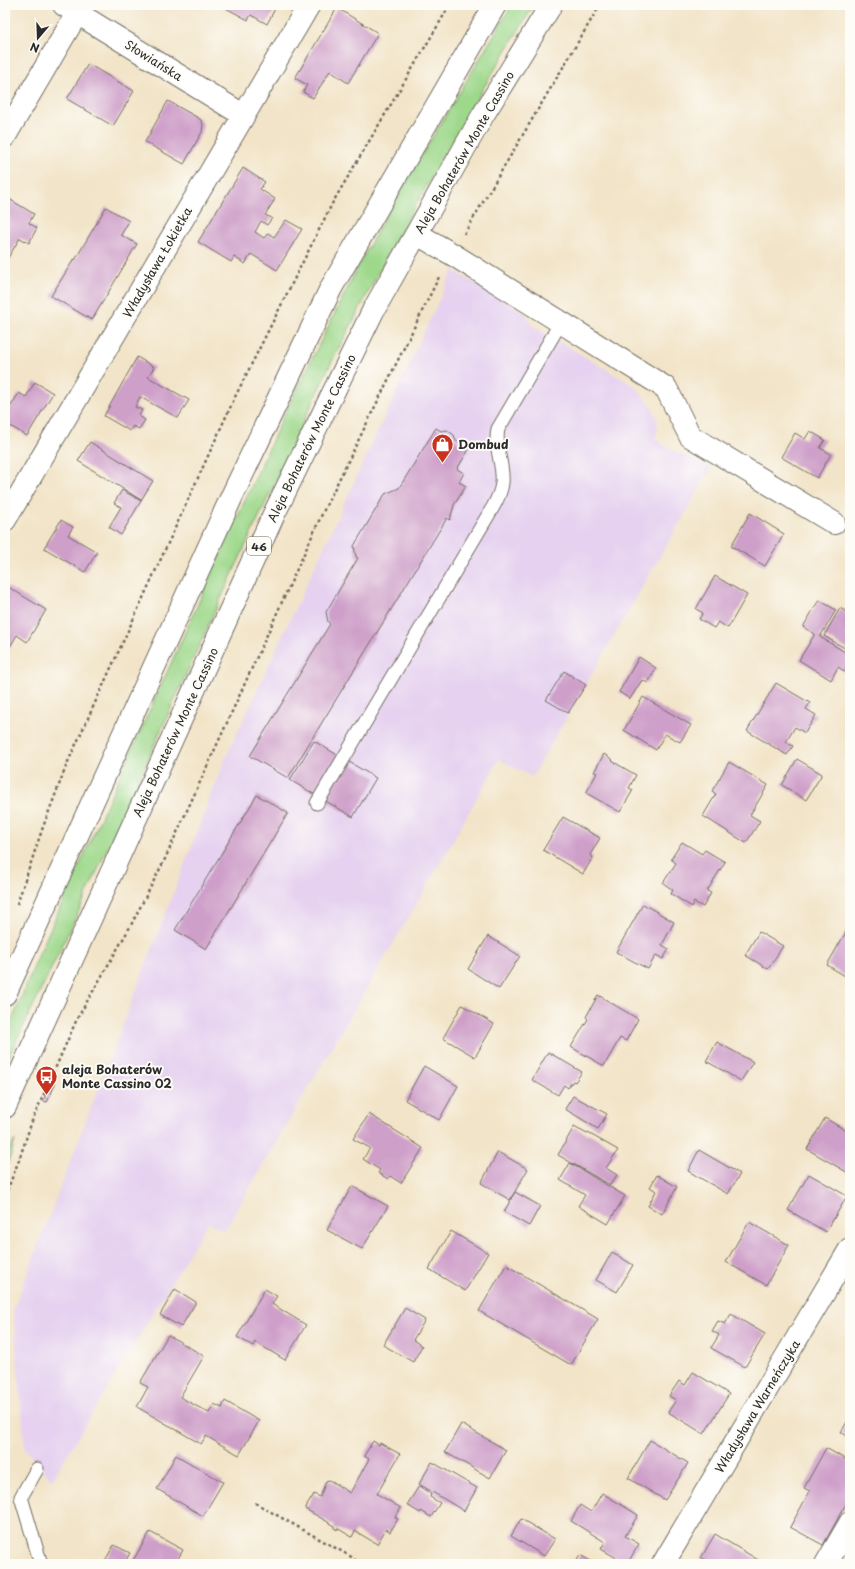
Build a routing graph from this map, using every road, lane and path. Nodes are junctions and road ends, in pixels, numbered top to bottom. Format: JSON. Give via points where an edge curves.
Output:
{"nodes":[{"id":1,"x":310,"y":5,"type":"edge"},
{"id":2,"x":450,"y":5,"type":"edge"},
{"id":3,"x":495,"y":5,"type":"edge"},
{"id":4,"x":551,"y":5,"type":"edge"},
{"id":5,"x":600,"y":5,"type":"edge"},
{"id":6,"x":75,"y":8,"type":"edge"},
{"id":7,"x":243,"y":115,"type":"junction"},
{"id":8,"x":5,"y":136,"type":"edge"},
{"id":9,"x":417,"y":234,"type":"junction"},
{"id":10,"x":461,"y":238,"type":"dead end"},
{"id":11,"x":442,"y":272,"type":"dead end"},
{"id":12,"x":561,"y":322,"type":"junction"},
{"id":13,"x":5,"y":520,"type":"edge"},
{"id":14,"x":834,"y":523,"type":"dead end"},
{"id":15,"x":317,"y":803,"type":"dead end"},
{"id":16,"x":15,"y":910,"type":"dead end"},
{"id":17,"x":5,"y":994,"type":"edge"},
{"id":18,"x":5,"y":1107,"type":"edge"},
{"id":19,"x":5,"y":1196,"type":"edge"},
{"id":20,"x":850,"y":1249,"type":"edge"},
{"id":21,"x":38,"y":1469,"type":"dead end"},
{"id":22,"x":255,"y":1503,"type":"dead end"},
{"id":23,"x":850,"y":1523,"type":"edge"},
{"id":24,"x":41,"y":1564,"type":"edge"},
{"id":25,"x":360,"y":1564,"type":"edge"},
{"id":26,"x":663,"y":1564,"type":"edge"},
{"id":27,"x":826,"y":1564,"type":"edge"}],
"edges":[{"from":1,"to":7,"type":"main road","name":"Władysława Łokietka"},
{"from":2,"to":16,"type":"path","via":[[333,202],[235,397],[67,764]]},
{"from":3,"to":17,"type":"main road","via":[[332,288],[232,496]]},
{"from":4,"to":9,"type":"main road","name":"Aleja Bohaterów Monte Cassino","number":"46","via":[[483,115]]},
{"from":5,"to":10,"type":"path"},
{"from":6,"to":7,"type":"main road","name":"Słowiańska"},
{"from":6,"to":8,"type":"main road"},
{"from":7,"to":13,"type":"main road","name":"Władysława Łokietka"},
{"from":9,"to":12,"type":"main road"},
{"from":9,"to":18,"type":"main road","name":"Aleja Bohaterów Monte Cassino","number":"46","via":[[373,311],[274,514]]},
{"from":11,"to":19,"type":"path","via":[[323,512],[164,861],[130,927],[77,1019],[32,1121]]},
{"from":12,"to":14,"type":"main road","via":[[666,388],[690,436]]},
{"from":12,"to":15,"type":"lane","via":[[498,429],[496,443],[502,481],[493,507]]},
{"from":20,"to":26,"type":"main road","name":"Władysława Warneńczyka"},
{"from":21,"to":24,"type":"lane","via":[[21,1498]]},
{"from":22,"to":25,"type":"path"},
{"from":23,"to":27,"type":"main road"}]}
